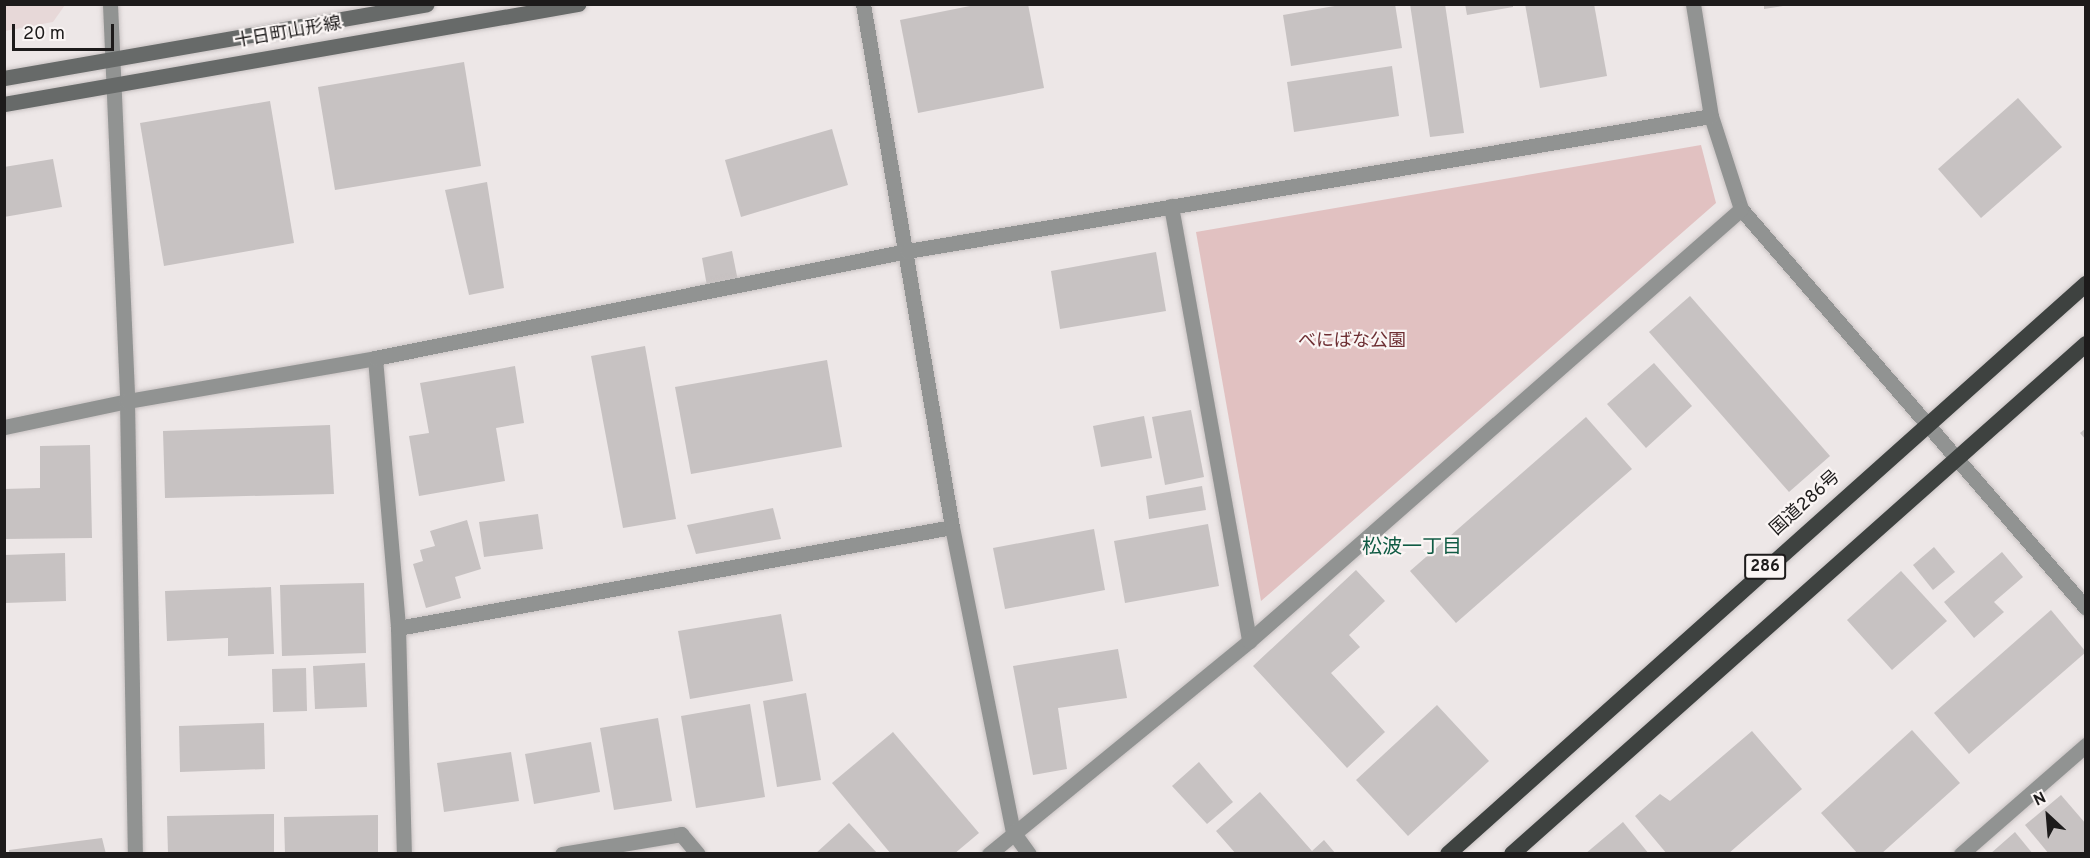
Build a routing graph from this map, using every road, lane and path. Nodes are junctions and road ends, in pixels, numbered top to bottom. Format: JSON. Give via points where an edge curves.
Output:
{"nodes":[{"id":1,"x":110,"y":4,"type":"edge"},
{"id":2,"x":427,"y":4,"type":"edge"},
{"id":3,"x":578,"y":4,"type":"edge"},
{"id":4,"x":863,"y":4,"type":"edge"},
{"id":5,"x":1693,"y":4,"type":"edge"},
{"id":6,"x":113,"y":60,"type":"junction"},
{"id":7,"x":4,"y":78,"type":"edge"},
{"id":8,"x":114,"y":84,"type":"junction"},
{"id":9,"x":4,"y":104,"type":"edge"},
{"id":10,"x":1711,"y":116,"type":"junction"},
{"id":11,"x":1171,"y":206,"type":"junction"},
{"id":12,"x":1741,"y":209,"type":"junction"},
{"id":13,"x":907,"y":250,"type":"junction"},
{"id":14,"x":2085,"y":284,"type":"edge"},
{"id":15,"x":2085,"y":344,"type":"edge"},
{"id":16,"x":375,"y":358,"type":"junction"},
{"id":17,"x":127,"y":401,"type":"junction"},
{"id":18,"x":1925,"y":423,"type":"junction"},
{"id":19,"x":4,"y":427,"type":"edge"},
{"id":20,"x":1957,"y":458,"type":"junction"},
{"id":21,"x":952,"y":527,"type":"junction"},
{"id":22,"x":2085,"y":608,"type":"edge"},
{"id":23,"x":398,"y":628,"type":"junction"},
{"id":24,"x":1248,"y":641,"type":"junction"},
{"id":25,"x":2085,"y":745,"type":"edge"},
{"id":26,"x":1013,"y":832,"type":"junction"},
{"id":27,"x":135,"y":854,"type":"edge"},
{"id":28,"x":404,"y":854,"type":"edge"},
{"id":29,"x":562,"y":854,"type":"edge"},
{"id":30,"x":698,"y":854,"type":"edge"},
{"id":31,"x":989,"y":854,"type":"edge"},
{"id":32,"x":1029,"y":854,"type":"edge"},
{"id":33,"x":1448,"y":854,"type":"edge"},
{"id":34,"x":1512,"y":854,"type":"edge"},
{"id":35,"x":1961,"y":854,"type":"edge"}],
"edges":[{"from":1,"to":6,"type":"street"},
{"from":2,"to":6,"type":"main road","name":"十日町山形線"},
{"from":3,"to":8,"type":"main road","name":"十日町山形線"},
{"from":4,"to":13,"type":"street"},
{"from":5,"to":10,"type":"street"},
{"from":6,"to":7,"type":"main road","name":"十日町山形線"},
{"from":6,"to":8,"type":"street"},
{"from":8,"to":9,"type":"main road","name":"十日町山形線"},
{"from":8,"to":17,"type":"street"},
{"from":10,"to":11,"type":"street"},
{"from":10,"to":12,"type":"street"},
{"from":11,"to":13,"type":"street"},
{"from":11,"to":24,"type":"street"},
{"from":12,"to":18,"type":"street"},
{"from":12,"to":24,"type":"street"},
{"from":13,"to":16,"type":"street"},
{"from":13,"to":21,"type":"street"},
{"from":14,"to":18,"type":"highway","name":"国道286号","number":"286"},
{"from":15,"to":20,"type":"highway","number":"286"},
{"from":16,"to":17,"type":"street"},
{"from":16,"to":23,"type":"street"},
{"from":17,"to":19,"type":"street"},
{"from":17,"to":27,"type":"street"},
{"from":18,"to":20,"type":"street"},
{"from":18,"to":33,"type":"highway","name":"国道286号","number":"286"},
{"from":20,"to":22,"type":"street"},
{"from":20,"to":34,"type":"highway","number":"286"},
{"from":21,"to":23,"type":"street"},
{"from":21,"to":26,"type":"street"},
{"from":23,"to":28,"type":"street"},
{"from":24,"to":26,"type":"street"},
{"from":25,"to":35,"type":"street"},
{"from":26,"to":31,"type":"street"},
{"from":26,"to":32,"type":"street"},
{"from":29,"to":30,"type":"street","via":[[681,834]]}]}
